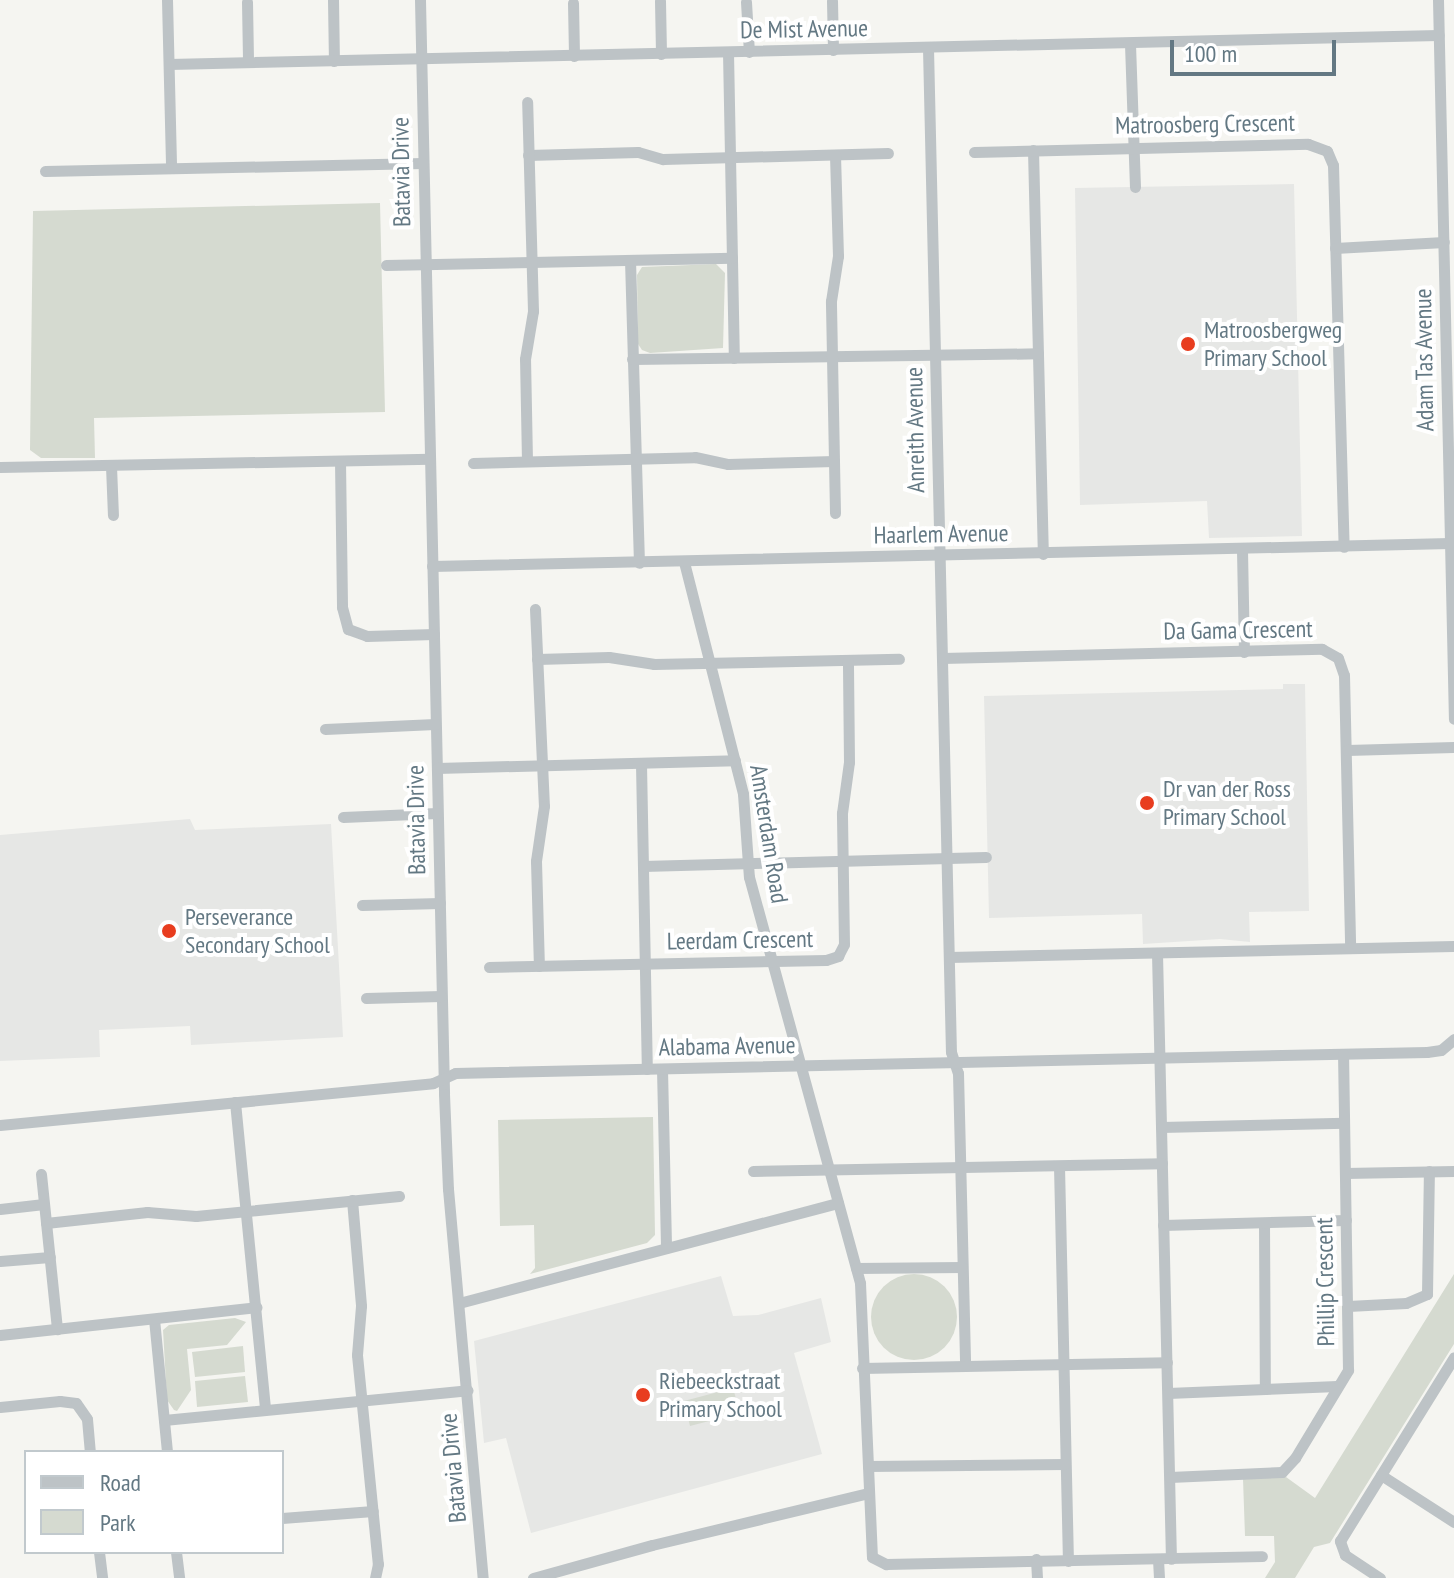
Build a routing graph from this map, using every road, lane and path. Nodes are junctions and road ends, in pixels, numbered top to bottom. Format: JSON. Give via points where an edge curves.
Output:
{"nodes":[{"id":1,"x":167,"y":0,"type":"edge"},
{"id":2,"x":333,"y":0,"type":"edge"},
{"id":3,"x":420,"y":0,"type":"edge"},
{"id":4,"x":1438,"y":0,"type":"edge"},
{"id":5,"x":660,"y":1,"type":"edge"},
{"id":6,"x":832,"y":1,"type":"edge"},
{"id":7,"x":247,"y":2,"type":"dead end"},
{"id":8,"x":746,"y":2,"type":"edge"},
{"id":9,"x":573,"y":3,"type":"dead end"},
{"id":10,"x":1439,"y":35,"type":"junction"},
{"id":11,"x":1130,"y":44,"type":"junction"},
{"id":12,"x":928,"y":48,"type":"junction"},
{"id":13,"x":833,"y":50,"type":"junction"},
{"id":14,"x":728,"y":52,"type":"junction"},
{"id":15,"x":749,"y":52,"type":"junction"},
{"id":16,"x":661,"y":54,"type":"junction"},
{"id":17,"x":574,"y":56,"type":"junction"},
{"id":18,"x":421,"y":59,"type":"junction"},
{"id":19,"x":334,"y":61,"type":"junction"},
{"id":20,"x":248,"y":62,"type":"junction"},
{"id":21,"x":169,"y":64,"type":"junction"},
{"id":22,"x":527,"y":102,"type":"dead end"},
{"id":23,"x":1134,"y":148,"type":"junction"},
{"id":24,"x":1033,"y":150,"type":"junction"},
{"id":25,"x":974,"y":152,"type":"dead end"},
{"id":26,"x":888,"y":153,"type":"dead end"},
{"id":27,"x":528,"y":155,"type":"junction"},
{"id":28,"x":835,"y":155,"type":"junction"},
{"id":29,"x":730,"y":157,"type":"junction"},
{"id":30,"x":423,"y":163,"type":"junction"},
{"id":31,"x":171,"y":167,"type":"junction"},
{"id":32,"x":45,"y":171,"type":"dead end"},
{"id":33,"x":1135,"y":187,"type":"dead end"},
{"id":34,"x":1444,"y":242,"type":"junction"},
{"id":35,"x":1335,"y":248,"type":"junction"},
{"id":36,"x":732,"y":258,"type":"junction"},
{"id":37,"x":630,"y":260,"type":"junction"},
{"id":38,"x":531,"y":262,"type":"junction"},
{"id":39,"x":425,"y":263,"type":"junction"},
{"id":40,"x":386,"y":265,"type":"dead end"},
{"id":41,"x":1038,"y":353,"type":"junction"},
{"id":42,"x":935,"y":355,"type":"junction"},
{"id":43,"x":831,"y":357,"type":"junction"},
{"id":44,"x":734,"y":358,"type":"junction"},
{"id":45,"x":632,"y":359,"type":"junction"},
{"id":46,"x":1451,"y":458,"type":"edge"},
{"id":47,"x":430,"y":459,"type":"junction"},
{"id":48,"x":636,"y":459,"type":"junction"},
{"id":49,"x":340,"y":461,"type":"junction"},
{"id":50,"x":527,"y":461,"type":"junction"},
{"id":51,"x":834,"y":461,"type":"junction"},
{"id":52,"x":473,"y":463,"type":"dead end"},
{"id":53,"x":111,"y":466,"type":"junction"},
{"id":54,"x":0,"y":467,"type":"edge"},
{"id":55,"x":835,"y":513,"type":"dead end"},
{"id":56,"x":113,"y":515,"type":"dead end"},
{"id":57,"x":1450,"y":543,"type":"junction"},
{"id":58,"x":1344,"y":547,"type":"junction"},
{"id":59,"x":1242,"y":550,"type":"junction"},
{"id":60,"x":1043,"y":554,"type":"junction"},
{"id":61,"x":940,"y":556,"type":"junction"},
{"id":62,"x":684,"y":562,"type":"junction"},
{"id":63,"x":639,"y":563,"type":"junction"},
{"id":64,"x":432,"y":566,"type":"junction"},
{"id":65,"x":535,"y":609,"type":"dead end"},
{"id":66,"x":434,"y":634,"type":"junction"},
{"id":67,"x":1244,"y":652,"type":"junction"},
{"id":68,"x":942,"y":658,"type":"junction"},
{"id":69,"x":537,"y":659,"type":"junction"},
{"id":70,"x":899,"y":659,"type":"dead end"},
{"id":71,"x":848,"y":660,"type":"junction"},
{"id":72,"x":710,"y":663,"type":"junction"},
{"id":73,"x":1453,"y":665,"type":"edge"},
{"id":74,"x":1454,"y":719,"type":"edge"},
{"id":75,"x":435,"y":724,"type":"junction"},
{"id":76,"x":325,"y":729,"type":"dead end"},
{"id":77,"x":1454,"y":747,"type":"edge"},
{"id":78,"x":1347,"y":750,"type":"junction"},
{"id":79,"x":735,"y":760,"type":"junction"},
{"id":80,"x":641,"y":764,"type":"junction"},
{"id":81,"x":542,"y":765,"type":"junction"},
{"id":82,"x":437,"y":768,"type":"junction"},
{"id":83,"x":437,"y":813,"type":"junction"},
{"id":84,"x":343,"y":817,"type":"dead end"},
{"id":85,"x":986,"y":857,"type":"dead end"},
{"id":86,"x":946,"y":858,"type":"junction"},
{"id":87,"x":844,"y":861,"type":"junction"},
{"id":88,"x":746,"y":862,"type":"junction"},
{"id":89,"x":643,"y":866,"type":"junction"},
{"id":90,"x":440,"y":903,"type":"junction"},
{"id":91,"x":362,"y":905,"type":"dead end"},
{"id":92,"x":1454,"y":946,"type":"edge"},
{"id":93,"x":1350,"y":948,"type":"junction"},
{"id":94,"x":1157,"y":953,"type":"junction"},
{"id":95,"x":949,"y":957,"type":"junction"},
{"id":96,"x":771,"y":961,"type":"junction"},
{"id":97,"x":645,"y":964,"type":"junction"},
{"id":98,"x":539,"y":966,"type":"junction"},
{"id":99,"x":489,"y":967,"type":"dead end"},
{"id":100,"x":441,"y":996,"type":"junction"},
{"id":101,"x":366,"y":998,"type":"dead end"},
{"id":102,"x":1454,"y":1039,"type":"edge"},
{"id":103,"x":1343,"y":1054,"type":"junction"},
{"id":104,"x":1160,"y":1058,"type":"junction"},
{"id":105,"x":954,"y":1063,"type":"junction"},
{"id":106,"x":799,"y":1066,"type":"junction"},
{"id":107,"x":647,"y":1069,"type":"junction"},
{"id":108,"x":662,"y":1069,"type":"junction"},
{"id":109,"x":443,"y":1079,"type":"junction"},
{"id":110,"x":235,"y":1102,"type":"junction"},
{"id":111,"x":1344,"y":1123,"type":"junction"},
{"id":112,"x":0,"y":1125,"type":"edge"},
{"id":113,"x":1161,"y":1127,"type":"junction"},
{"id":114,"x":1162,"y":1163,"type":"junction"},
{"id":115,"x":1059,"y":1166,"type":"junction"},
{"id":116,"x":960,"y":1167,"type":"junction"},
{"id":117,"x":753,"y":1171,"type":"dead end"},
{"id":118,"x":829,"y":1171,"type":"junction"},
{"id":119,"x":1429,"y":1171,"type":"junction"},
{"id":120,"x":1454,"y":1171,"type":"edge"},
{"id":121,"x":1345,"y":1173,"type":"junction"},
{"id":122,"x":41,"y":1174,"type":"dead end"},
{"id":123,"x":399,"y":1196,"type":"dead end"},
{"id":124,"x":352,"y":1200,"type":"junction"},
{"id":125,"x":838,"y":1203,"type":"junction"},
{"id":126,"x":44,"y":1204,"type":"junction"},
{"id":127,"x":0,"y":1209,"type":"edge"},
{"id":128,"x":247,"y":1211,"type":"junction"},
{"id":129,"x":1346,"y":1220,"type":"junction"},
{"id":130,"x":46,"y":1223,"type":"junction"},
{"id":131,"x":1264,"y":1223,"type":"junction"},
{"id":132,"x":1163,"y":1225,"type":"junction"},
{"id":133,"x":666,"y":1248,"type":"junction"},
{"id":134,"x":50,"y":1257,"type":"junction"},
{"id":135,"x":0,"y":1261,"type":"edge"},
{"id":136,"x":962,"y":1267,"type":"junction"},
{"id":137,"x":856,"y":1268,"type":"junction"},
{"id":138,"x":459,"y":1303,"type":"junction"},
{"id":139,"x":1348,"y":1306,"type":"junction"},
{"id":140,"x":256,"y":1307,"type":"junction"},
{"id":141,"x":154,"y":1319,"type":"junction"},
{"id":142,"x":57,"y":1329,"type":"junction"},
{"id":143,"x":0,"y":1335,"type":"edge"},
{"id":144,"x":1454,"y":1357,"type":"edge"},
{"id":145,"x":1167,"y":1362,"type":"junction"},
{"id":146,"x":1063,"y":1363,"type":"junction"},
{"id":147,"x":965,"y":1365,"type":"junction"},
{"id":148,"x":862,"y":1368,"type":"junction"},
{"id":149,"x":1337,"y":1386,"type":"junction"},
{"id":150,"x":1265,"y":1389,"type":"junction"},
{"id":151,"x":468,"y":1390,"type":"junction"},
{"id":152,"x":1168,"y":1393,"type":"junction"},
{"id":153,"x":363,"y":1401,"type":"junction"},
{"id":154,"x":0,"y":1407,"type":"edge"},
{"id":155,"x":265,"y":1410,"type":"junction"},
{"id":156,"x":164,"y":1420,"type":"junction"},
{"id":157,"x":90,"y":1450,"type":"edge"},
{"id":158,"x":167,"y":1450,"type":"edge"},
{"id":159,"x":1065,"y":1464,"type":"junction"},
{"id":160,"x":868,"y":1466,"type":"junction"},
{"id":161,"x":1381,"y":1475,"type":"junction"},
{"id":162,"x":1170,"y":1477,"type":"junction"},
{"id":163,"x":868,"y":1493,"type":"junction"},
{"id":164,"x":373,"y":1511,"type":"junction"},
{"id":165,"x":284,"y":1518,"type":"edge"},
{"id":166,"x":1454,"y":1522,"type":"edge"},
{"id":167,"x":99,"y":1554,"type":"edge"},
{"id":168,"x":176,"y":1554,"type":"edge"},
{"id":169,"x":1262,"y":1556,"type":"dead end"},
{"id":170,"x":1036,"y":1559,"type":"junction"},
{"id":171,"x":1158,"y":1559,"type":"junction"},
{"id":172,"x":1171,"y":1559,"type":"junction"},
{"id":173,"x":1068,"y":1561,"type":"junction"},
{"id":174,"x":102,"y":1578,"type":"edge"},
{"id":175,"x":179,"y":1578,"type":"edge"},
{"id":176,"x":375,"y":1578,"type":"edge"},
{"id":177,"x":483,"y":1578,"type":"edge"},
{"id":178,"x":533,"y":1578,"type":"edge"},
{"id":179,"x":1037,"y":1578,"type":"edge"},
{"id":180,"x":1159,"y":1578,"type":"edge"},
{"id":181,"x":1380,"y":1578,"type":"edge"}],
"edges":[{"from":1,"to":21,"type":"street"},
{"from":2,"to":19,"type":"street"},
{"from":3,"to":18,"type":"street","name":"Batavia Drive"},
{"from":4,"to":10,"type":"street","name":"Adam Tas Avenue"},
{"from":5,"to":16,"type":"street"},
{"from":6,"to":13,"type":"street"},
{"from":7,"to":20,"type":"street"},
{"from":8,"to":15,"type":"street"},
{"from":9,"to":17,"type":"street"},
{"from":10,"to":11,"type":"street","name":"De Mist Avenue"},
{"from":10,"to":34,"type":"street","name":"Adam Tas Avenue"},
{"from":11,"to":12,"type":"street","name":"De Mist Avenue"},
{"from":11,"to":23,"type":"street"},
{"from":12,"to":13,"type":"street","name":"De Mist Avenue"},
{"from":12,"to":42,"type":"street","name":"Anreith Avenue"},
{"from":13,"to":15,"type":"street","name":"De Mist Avenue"},
{"from":14,"to":15,"type":"street","name":"De Mist Avenue"},
{"from":14,"to":16,"type":"street","name":"De Mist Avenue"},
{"from":14,"to":29,"type":"street"},
{"from":16,"to":17,"type":"street","name":"De Mist Avenue"},
{"from":17,"to":18,"type":"street","name":"De Mist Avenue"},
{"from":18,"to":19,"type":"street","name":"De Mist Avenue"},
{"from":18,"to":30,"type":"street","name":"Batavia Drive"},
{"from":19,"to":20,"type":"street","name":"De Mist Avenue"},
{"from":20,"to":21,"type":"street","name":"De Mist Avenue"},
{"from":21,"to":31,"type":"street"},
{"from":22,"to":27,"type":"street"},
{"from":23,"to":24,"type":"street","name":"Matroosberg Crescent"},
{"from":23,"to":33,"type":"street"},
{"from":23,"to":35,"type":"street","name":"Matroosberg Crescent","via":[[1322,148],[1333,165]]},
{"from":24,"to":25,"type":"street","name":"Matroosberg Crescent"},
{"from":24,"to":41,"type":"street"},
{"from":26,"to":28,"type":"street"},
{"from":27,"to":29,"type":"street","via":[[630,151],[663,159]]},
{"from":27,"to":38,"type":"street"},
{"from":28,"to":29,"type":"street"},
{"from":28,"to":43,"type":"street","via":[[838,256]]},
{"from":29,"to":36,"type":"street"},
{"from":30,"to":31,"type":"street"},
{"from":30,"to":39,"type":"street","name":"Batavia Drive"},
{"from":31,"to":32,"type":"street"},
{"from":34,"to":35,"type":"street"},
{"from":34,"to":46,"type":"street","name":"Adam Tas Avenue"},
{"from":35,"to":58,"type":"street","name":"Matroosberg Crescent"},
{"from":36,"to":37,"type":"street"},
{"from":36,"to":44,"type":"street"},
{"from":37,"to":38,"type":"street"},
{"from":37,"to":45,"type":"street"},
{"from":38,"to":39,"type":"street"},
{"from":38,"to":50,"type":"street","via":[[532,323],[525,359]]},
{"from":39,"to":40,"type":"street"},
{"from":39,"to":47,"type":"street","name":"Batavia Drive"},
{"from":41,"to":42,"type":"street"},
{"from":41,"to":60,"type":"street"},
{"from":42,"to":43,"type":"street"},
{"from":42,"to":61,"type":"street","name":"Anreith Avenue"},
{"from":43,"to":44,"type":"street"},
{"from":43,"to":51,"type":"street"},
{"from":44,"to":45,"type":"street"},
{"from":45,"to":48,"type":"street"},
{"from":46,"to":57,"type":"street","name":"Adam Tas Avenue"},
{"from":47,"to":49,"type":"street"},
{"from":47,"to":64,"type":"street","name":"Batavia Drive"},
{"from":48,"to":50,"type":"street"},
{"from":48,"to":51,"type":"street","via":[[695,457],[728,464]]},
{"from":48,"to":63,"type":"street"},
{"from":49,"to":53,"type":"street"},
{"from":49,"to":66,"type":"street","via":[[342,607],[348,629],[367,636]]},
{"from":50,"to":52,"type":"street"},
{"from":51,"to":55,"type":"street"},
{"from":53,"to":54,"type":"street"},
{"from":53,"to":56,"type":"street"},
{"from":57,"to":58,"type":"street","name":"Haarlem Avenue"},
{"from":57,"to":73,"type":"street","name":"Adam Tas Avenue"},
{"from":58,"to":59,"type":"street","name":"Haarlem Avenue"},
{"from":59,"to":60,"type":"street","name":"Haarlem Avenue"},
{"from":59,"to":67,"type":"street"},
{"from":60,"to":61,"type":"street","name":"Haarlem Avenue"},
{"from":61,"to":62,"type":"street","name":"Haarlem Avenue"},
{"from":61,"to":68,"type":"street","name":"Anreith Avenue"},
{"from":62,"to":63,"type":"street","name":"Haarlem Avenue"},
{"from":62,"to":72,"type":"street","name":"Amsterdam Road"},
{"from":63,"to":64,"type":"street","name":"Haarlem Avenue"},
{"from":64,"to":66,"type":"street","name":"Batavia Drive"},
{"from":65,"to":69,"type":"street"},
{"from":66,"to":75,"type":"street","name":"Batavia Drive"},
{"from":67,"to":68,"type":"street","name":"Da Gama Crescent"},
{"from":67,"to":78,"type":"street","name":"Da Gama Crescent","via":[[1322,649],[1338,658],[1344,675]]},
{"from":68,"to":86,"type":"street","name":"Anreith Avenue"},
{"from":69,"to":72,"type":"street"},
{"from":69,"to":81,"type":"street"},
{"from":70,"to":71,"type":"street"},
{"from":71,"to":72,"type":"street"},
{"from":71,"to":87,"type":"street","name":"Leerdam Crescent"},
{"from":72,"to":79,"type":"street","name":"Amsterdam Road"},
{"from":73,"to":74,"type":"street","name":"Adam Tas Avenue"},
{"from":75,"to":76,"type":"street"},
{"from":75,"to":82,"type":"street","name":"Batavia Drive"},
{"from":77,"to":78,"type":"street"},
{"from":78,"to":93,"type":"street","name":"Da Gama Crescent"},
{"from":79,"to":80,"type":"street"},
{"from":79,"to":88,"type":"street","name":"Amsterdam Road","via":[[743,794]]},
{"from":80,"to":81,"type":"street"},
{"from":80,"to":89,"type":"street"},
{"from":81,"to":82,"type":"street"},
{"from":81,"to":98,"type":"street","via":[[543,824],[536,861]]},
{"from":82,"to":83,"type":"street","name":"Batavia Drive"},
{"from":83,"to":84,"type":"street"},
{"from":83,"to":90,"type":"street","name":"Batavia Drive"},
{"from":85,"to":86,"type":"street"},
{"from":86,"to":87,"type":"street"},
{"from":86,"to":95,"type":"street","name":"Anreith Avenue"},
{"from":87,"to":88,"type":"street"},
{"from":87,"to":96,"type":"street","name":"Leerdam Crescent","via":[[841,953],[826,960]]},
{"from":88,"to":89,"type":"street"},
{"from":88,"to":96,"type":"street","name":"Amsterdam Road"},
{"from":89,"to":97,"type":"street"},
{"from":90,"to":91,"type":"street"},
{"from":90,"to":100,"type":"street","name":"Batavia Drive"},
{"from":92,"to":93,"type":"street"},
{"from":93,"to":94,"type":"street"},
{"from":94,"to":95,"type":"street"},
{"from":94,"to":104,"type":"street"},
{"from":95,"to":105,"type":"street","name":"Anreith Avenue"},
{"from":96,"to":97,"type":"street","name":"Leerdam Crescent"},
{"from":96,"to":106,"type":"street","name":"Amsterdam Road"},
{"from":97,"to":98,"type":"street","name":"Leerdam Crescent"},
{"from":97,"to":107,"type":"street"},
{"from":98,"to":99,"type":"street","name":"Leerdam Crescent"},
{"from":100,"to":101,"type":"street"},
{"from":100,"to":109,"type":"street","name":"Batavia Drive"},
{"from":102,"to":103,"type":"street","name":"Alabama Avenue","via":[[1441,1050],[1427,1052]]},
{"from":103,"to":104,"type":"street","name":"Alabama Avenue"},
{"from":103,"to":111,"type":"street","name":"Phillip Crescent"},
{"from":104,"to":105,"type":"street","name":"Alabama Avenue"},
{"from":104,"to":113,"type":"street"},
{"from":105,"to":106,"type":"street","name":"Alabama Avenue"},
{"from":105,"to":116,"type":"street","name":"Anreith Avenue"},
{"from":106,"to":108,"type":"street","name":"Alabama Avenue"},
{"from":106,"to":118,"type":"street","name":"Amsterdam Road"},
{"from":107,"to":108,"type":"street","name":"Alabama Avenue"},
{"from":107,"to":109,"type":"street","name":"Alabama Avenue","via":[[455,1073]]},
{"from":108,"to":133,"type":"street"},
{"from":109,"to":110,"type":"street","name":"Alabama Avenue"},
{"from":109,"to":138,"type":"street","name":"Batavia Drive"},
{"from":110,"to":112,"type":"street","name":"Alabama Avenue"},
{"from":110,"to":128,"type":"street"},
{"from":111,"to":113,"type":"street"},
{"from":111,"to":121,"type":"street","name":"Phillip Crescent"},
{"from":113,"to":114,"type":"street"},
{"from":114,"to":115,"type":"street"},
{"from":114,"to":132,"type":"street"},
{"from":115,"to":116,"type":"street"},
{"from":115,"to":146,"type":"street"},
{"from":116,"to":118,"type":"street"},
{"from":116,"to":136,"type":"street","name":"Anreith Avenue"},
{"from":117,"to":118,"type":"street"},
{"from":118,"to":125,"type":"street","name":"Amsterdam Road"},
{"from":119,"to":120,"type":"street"},
{"from":119,"to":121,"type":"street"},
{"from":119,"to":139,"type":"street","via":[[1427,1294],[1406,1303]]},
{"from":121,"to":129,"type":"street","name":"Phillip Crescent"},
{"from":122,"to":126,"type":"street"},
{"from":123,"to":124,"type":"street"},
{"from":124,"to":128,"type":"street"},
{"from":124,"to":153,"type":"street"},
{"from":125,"to":133,"type":"street"},
{"from":125,"to":137,"type":"street","name":"Amsterdam Road"},
{"from":126,"to":127,"type":"street"},
{"from":126,"to":130,"type":"street"},
{"from":128,"to":130,"type":"street","via":[[183,1216],[147,1212]]},
{"from":128,"to":140,"type":"street"},
{"from":129,"to":131,"type":"street"},
{"from":129,"to":139,"type":"street","name":"Phillip Crescent"},
{"from":130,"to":134,"type":"street"},
{"from":131,"to":132,"type":"street"},
{"from":131,"to":150,"type":"street"},
{"from":132,"to":145,"type":"street"},
{"from":133,"to":138,"type":"street"},
{"from":134,"to":135,"type":"street"},
{"from":134,"to":142,"type":"street"},
{"from":136,"to":137,"type":"street"},
{"from":136,"to":147,"type":"street","name":"Anreith Avenue"},
{"from":137,"to":148,"type":"street","name":"Amsterdam Road","via":[[862,1295]]},
{"from":138,"to":151,"type":"street","name":"Batavia Drive"},
{"from":139,"to":149,"type":"street","name":"Phillip Crescent","via":[[1348,1370]]},
{"from":140,"to":141,"type":"street"},
{"from":140,"to":155,"type":"street"},
{"from":141,"to":142,"type":"street"},
{"from":141,"to":156,"type":"street"},
{"from":142,"to":143,"type":"street"},
{"from":144,"to":161,"type":"street"},
{"from":145,"to":146,"type":"street"},
{"from":145,"to":152,"type":"street"},
{"from":146,"to":147,"type":"street"},
{"from":146,"to":159,"type":"street"},
{"from":147,"to":148,"type":"street"},
{"from":148,"to":160,"type":"street","name":"Amsterdam Road"},
{"from":149,"to":150,"type":"street"},
{"from":149,"to":162,"type":"street","name":"Phillip Crescent","via":[[1282,1472]]},
{"from":150,"to":152,"type":"street"},
{"from":151,"to":153,"type":"street"},
{"from":151,"to":177,"type":"street","name":"Batavia Drive"},
{"from":152,"to":162,"type":"street"},
{"from":153,"to":155,"type":"street"},
{"from":153,"to":164,"type":"street"},
{"from":154,"to":157,"type":"street","via":[[76,1403],[87,1419]]},
{"from":155,"to":156,"type":"street"},
{"from":156,"to":158,"type":"street"},
{"from":159,"to":160,"type":"street"},
{"from":159,"to":173,"type":"street"},
{"from":160,"to":163,"type":"street","name":"Amsterdam Road"},
{"from":161,"to":166,"type":"street"},
{"from":161,"to":181,"type":"street","via":[[1340,1543],[1345,1555]]},
{"from":162,"to":172,"type":"street"},
{"from":163,"to":170,"type":"street","name":"Amsterdam Road","via":[[870,1552],[880,1563]]},
{"from":163,"to":178,"type":"street"},
{"from":164,"to":165,"type":"street"},
{"from":164,"to":176,"type":"street"},
{"from":167,"to":174,"type":"street"},
{"from":168,"to":175,"type":"street"},
{"from":169,"to":172,"type":"street","name":"Amsterdam Road"},
{"from":170,"to":173,"type":"street","name":"Amsterdam Road"},
{"from":170,"to":179,"type":"street"},
{"from":171,"to":172,"type":"street","name":"Amsterdam Road"},
{"from":171,"to":173,"type":"street","name":"Amsterdam Road"},
{"from":171,"to":180,"type":"street"}]}
